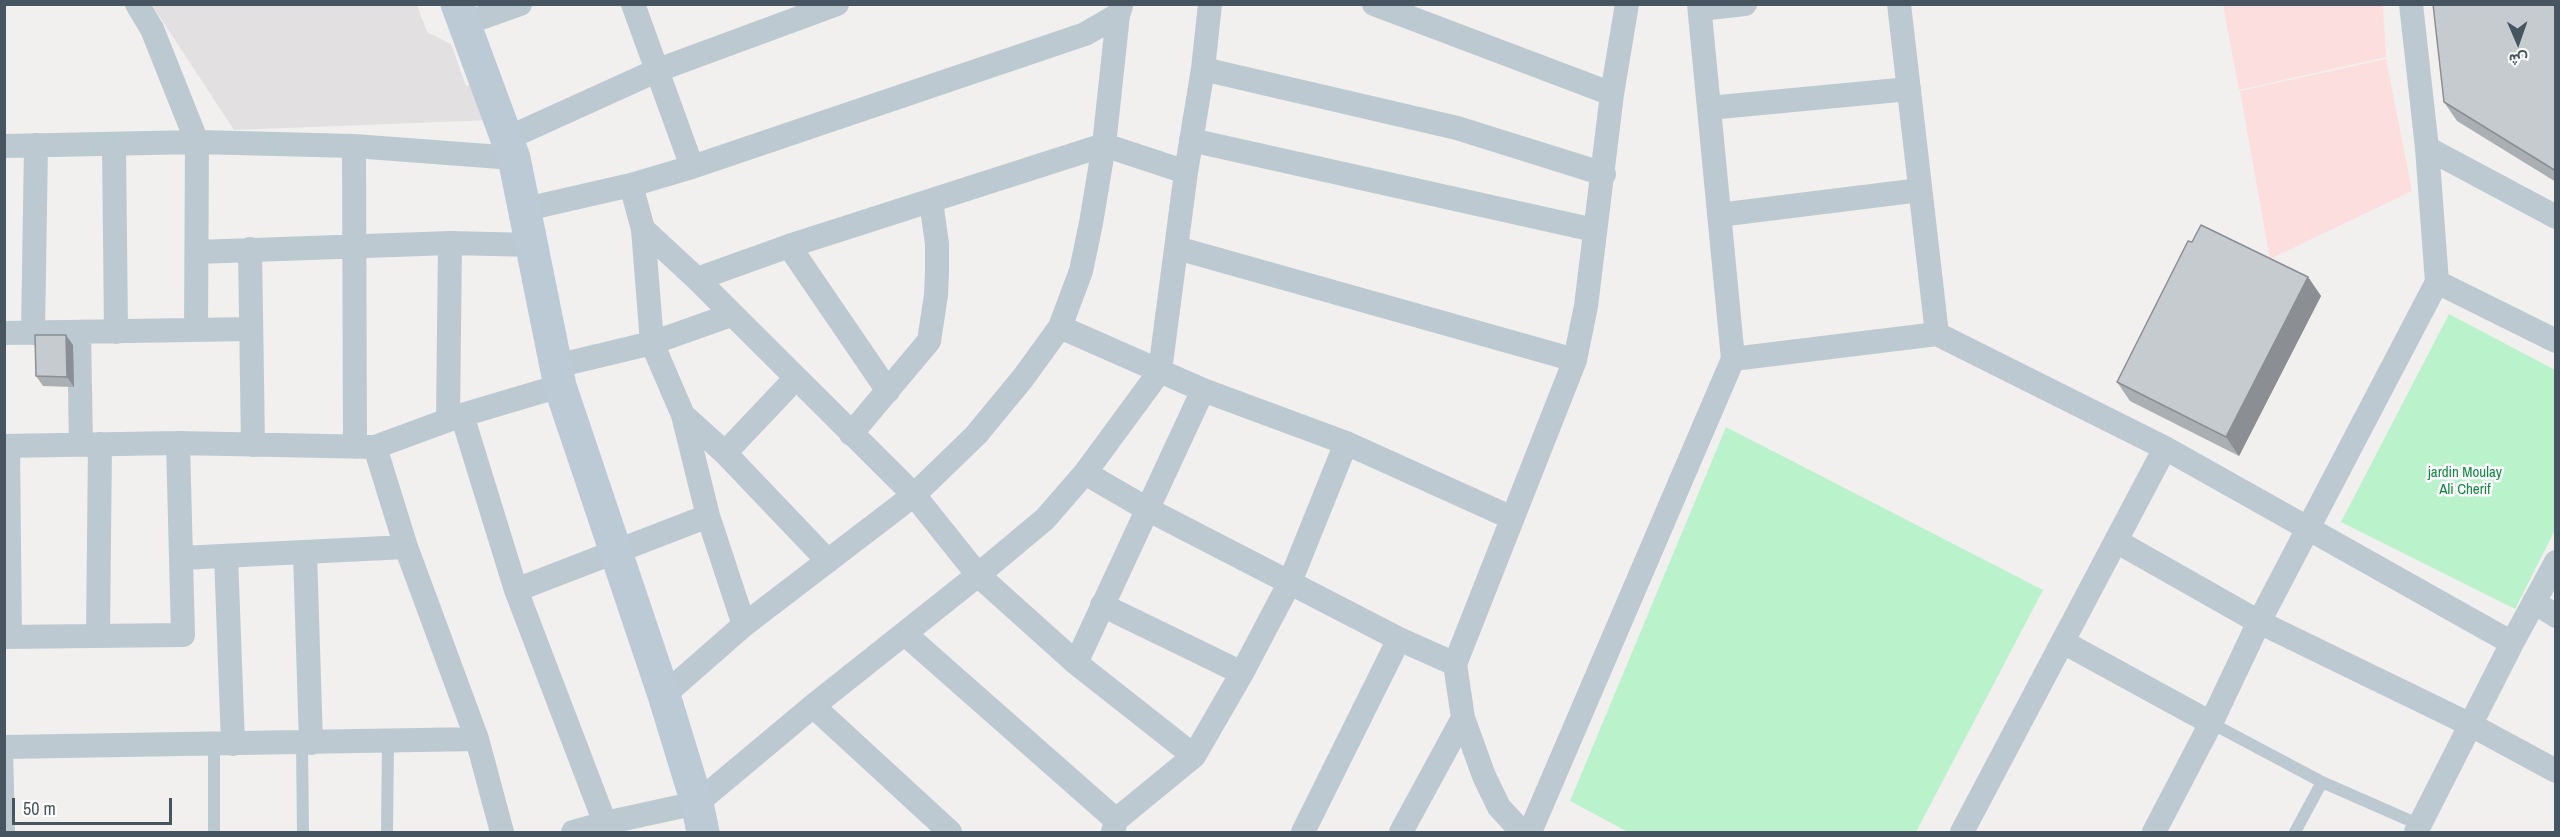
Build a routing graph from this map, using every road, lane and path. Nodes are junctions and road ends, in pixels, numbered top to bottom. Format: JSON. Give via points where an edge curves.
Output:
{"nodes":[{"id":1,"x":137,"y":4,"type":"edge"},
{"id":2,"x":520,"y":4,"type":"edge"},
{"id":3,"x":633,"y":4,"type":"edge"},
{"id":4,"x":837,"y":4,"type":"edge"},
{"id":5,"x":1210,"y":4,"type":"edge"},
{"id":6,"x":1627,"y":4,"type":"edge"},
{"id":7,"x":1745,"y":4,"type":"edge"},
{"id":8,"x":1899,"y":4,"type":"edge"},
{"id":9,"x":2411,"y":4,"type":"edge"},
{"id":10,"x":1384,"y":6,"type":"edge"},
{"id":11,"x":1699,"y":7,"type":"edge"},
{"id":12,"x":1120,"y":10,"type":"edge"},
{"id":13,"x":460,"y":14,"type":"edge"},
{"id":14,"x":1203,"y":69,"type":"junction"},
{"id":15,"x":658,"y":70,"type":"junction"},
{"id":16,"x":1909,"y":89,"type":"junction"},
{"id":17,"x":1612,"y":94,"type":"junction"},
{"id":18,"x":1709,"y":108,"type":"junction"},
{"id":19,"x":1191,"y":140,"type":"junction"},
{"id":20,"x":197,"y":142,"type":"junction"},
{"id":21,"x":114,"y":144,"type":"junction"},
{"id":22,"x":36,"y":145,"type":"junction"},
{"id":23,"x":1104,"y":145,"type":"junction"},
{"id":24,"x":4,"y":146,"type":"edge"},
{"id":25,"x":354,"y":146,"type":"junction"},
{"id":26,"x":511,"y":148,"type":"junction"},
{"id":27,"x":2427,"y":148,"type":"junction"},
{"id":28,"x":692,"y":167,"type":"junction"},
{"id":29,"x":1186,"y":172,"type":"junction"},
{"id":30,"x":1604,"y":174,"type":"junction"},
{"id":31,"x":631,"y":185,"type":"junction"},
{"id":32,"x":1920,"y":190,"type":"junction"},
{"id":33,"x":931,"y":201,"type":"junction"},
{"id":34,"x":526,"y":209,"type":"junction"},
{"id":35,"x":1719,"y":215,"type":"junction"},
{"id":36,"x":2556,"y":217,"type":"edge"},
{"id":37,"x":643,"y":230,"type":"junction"},
{"id":38,"x":1594,"y":230,"type":"junction"},
{"id":39,"x":450,"y":243,"type":"junction"},
{"id":40,"x":533,"y":245,"type":"junction"},
{"id":41,"x":789,"y":246,"type":"junction"},
{"id":42,"x":352,"y":248,"type":"junction"},
{"id":43,"x":1177,"y":248,"type":"junction"},
{"id":44,"x":250,"y":249,"type":"junction"},
{"id":45,"x":197,"y":252,"type":"junction"},
{"id":46,"x":697,"y":279,"type":"junction"},
{"id":47,"x":2437,"y":282,"type":"junction"},
{"id":48,"x":730,"y":315,"type":"junction"},
{"id":49,"x":1060,"y":327,"type":"junction"},
{"id":50,"x":251,"y":329,"type":"junction"},
{"id":51,"x":196,"y":330,"type":"junction"},
{"id":52,"x":116,"y":332,"type":"junction"},
{"id":53,"x":4,"y":333,"type":"edge"},
{"id":54,"x":33,"y":333,"type":"junction"},
{"id":55,"x":80,"y":333,"type":"junction"},
{"id":56,"x":1937,"y":334,"type":"junction"},
{"id":57,"x":2556,"y":340,"type":"edge"},
{"id":58,"x":652,"y":343,"type":"junction"},
{"id":59,"x":1733,"y":359,"type":"junction"},
{"id":60,"x":1575,"y":360,"type":"junction"},
{"id":61,"x":1160,"y":371,"type":"junction"},
{"id":62,"x":558,"y":376,"type":"junction"},
{"id":63,"x":795,"y":379,"type":"junction"},
{"id":64,"x":1203,"y":390,"type":"junction"},
{"id":65,"x":888,"y":391,"type":"junction"},
{"id":66,"x":683,"y":415,"type":"junction"},
{"id":67,"x":455,"y":418,"type":"junction"},
{"id":68,"x":851,"y":434,"type":"junction"},
{"id":69,"x":178,"y":443,"type":"junction"},
{"id":70,"x":1346,"y":443,"type":"junction"},
{"id":71,"x":90,"y":444,"type":"junction"},
{"id":72,"x":253,"y":445,"type":"junction"},
{"id":73,"x":6,"y":446,"type":"edge"},
{"id":74,"x":365,"y":447,"type":"junction"},
{"id":75,"x":2165,"y":448,"type":"junction"},
{"id":76,"x":725,"y":453,"type":"junction"},
{"id":77,"x":1085,"y":473,"type":"junction"},
{"id":78,"x":914,"y":495,"type":"junction"},
{"id":79,"x":1147,"y":509,"type":"junction"},
{"id":80,"x":708,"y":516,"type":"junction"},
{"id":81,"x":1512,"y":518,"type":"junction"},
{"id":82,"x":2309,"y":530,"type":"junction"},
{"id":83,"x":2116,"y":541,"type":"junction"},
{"id":84,"x":406,"y":548,"type":"junction"},
{"id":85,"x":615,"y":552,"type":"junction"},
{"id":86,"x":305,"y":554,"type":"junction"},
{"id":87,"x":225,"y":556,"type":"junction"},
{"id":88,"x":181,"y":558,"type":"junction"},
{"id":89,"x":828,"y":561,"type":"junction"},
{"id":90,"x":2556,"y":562,"type":"edge"},
{"id":91,"x":978,"y":575,"type":"junction"},
{"id":92,"x":1290,"y":582,"type":"junction"},
{"id":93,"x":516,"y":590,"type":"junction"},
{"id":94,"x":2534,"y":602,"type":"junction"},
{"id":95,"x":1102,"y":605,"type":"junction"},
{"id":96,"x":2556,"y":616,"type":"edge"},
{"id":97,"x":2259,"y":622,"type":"junction"},
{"id":98,"x":744,"y":625,"type":"junction"},
{"id":99,"x":905,"y":634,"type":"junction"},
{"id":100,"x":98,"y":636,"type":"junction"},
{"id":101,"x":7,"y":637,"type":"edge"},
{"id":102,"x":1399,"y":639,"type":"junction"},
{"id":103,"x":2063,"y":642,"type":"junction"},
{"id":104,"x":2512,"y":643,"type":"junction"},
{"id":105,"x":1076,"y":663,"type":"junction"},
{"id":106,"x":1455,"y":664,"type":"junction"},
{"id":107,"x":1242,"y":673,"type":"junction"},
{"id":108,"x":664,"y":694,"type":"junction"},
{"id":109,"x":813,"y":706,"type":"junction"},
{"id":110,"x":1463,"y":718,"type":"junction"},
{"id":111,"x":2211,"y":723,"type":"junction"},
{"id":112,"x":2471,"y":725,"type":"junction"},
{"id":113,"x":477,"y":739,"type":"junction"},
{"id":114,"x":388,"y":741,"type":"junction"},
{"id":115,"x":306,"y":743,"type":"junction"},
{"id":116,"x":224,"y":745,"type":"junction"},
{"id":117,"x":6,"y":747,"type":"edge"},
{"id":118,"x":1194,"y":756,"type":"junction"},
{"id":119,"x":2556,"y":771,"type":"edge"},
{"id":120,"x":2322,"y":782,"type":"junction"},
{"id":121,"x":700,"y":818,"type":"edge"},
{"id":122,"x":605,"y":823,"type":"junction"},
{"id":123,"x":1115,"y":826,"type":"edge"},
{"id":124,"x":2418,"y":829,"type":"edge"},
{"id":125,"x":9,"y":832,"type":"edge"},
{"id":126,"x":214,"y":832,"type":"edge"},
{"id":127,"x":303,"y":832,"type":"edge"},
{"id":128,"x":387,"y":832,"type":"edge"},
{"id":129,"x":502,"y":832,"type":"edge"},
{"id":130,"x":573,"y":832,"type":"edge"},
{"id":131,"x":950,"y":832,"type":"edge"},
{"id":132,"x":1303,"y":832,"type":"edge"},
{"id":133,"x":1401,"y":832,"type":"edge"},
{"id":134,"x":1522,"y":832,"type":"edge"},
{"id":135,"x":1530,"y":832,"type":"edge"},
{"id":136,"x":1962,"y":832,"type":"edge"},
{"id":137,"x":2154,"y":832,"type":"edge"},
{"id":138,"x":2295,"y":832,"type":"edge"}],
"edges":[{"from":1,"to":20,"type":"street","via":[[152,29]]},
{"from":2,"to":13,"type":"street"},
{"from":3,"to":15,"type":"street"},
{"from":4,"to":15,"type":"street"},
{"from":5,"to":14,"type":"street"},
{"from":6,"to":17,"type":"street"},
{"from":7,"to":11,"type":"street"},
{"from":8,"to":16,"type":"street"},
{"from":9,"to":27,"type":"street"},
{"from":10,"to":17,"type":"street"},
{"from":11,"to":18,"type":"street"},
{"from":12,"to":23,"type":"street"},
{"from":12,"to":28,"type":"street","via":[[1085,34]]},
{"from":13,"to":26,"type":"main road"},
{"from":14,"to":19,"type":"street"},
{"from":14,"to":30,"type":"street","via":[[1457,128]]},
{"from":15,"to":26,"type":"street"},
{"from":15,"to":28,"type":"street"},
{"from":16,"to":18,"type":"street"},
{"from":16,"to":32,"type":"street"},
{"from":17,"to":30,"type":"street"},
{"from":18,"to":35,"type":"street"},
{"from":19,"to":29,"type":"street"},
{"from":19,"to":38,"type":"street"},
{"from":20,"to":21,"type":"street"},
{"from":20,"to":25,"type":"street"},
{"from":20,"to":45,"type":"street"},
{"from":21,"to":22,"type":"street"},
{"from":21,"to":52,"type":"street"},
{"from":22,"to":24,"type":"street"},
{"from":22,"to":54,"type":"street"},
{"from":23,"to":29,"type":"street"},
{"from":23,"to":33,"type":"street"},
{"from":23,"to":49,"type":"street","via":[[1081,271]]},
{"from":25,"to":26,"type":"street"},
{"from":25,"to":42,"type":"street"},
{"from":26,"to":34,"type":"main road"},
{"from":27,"to":36,"type":"street"},
{"from":27,"to":47,"type":"street"},
{"from":28,"to":31,"type":"street"},
{"from":29,"to":43,"type":"street"},
{"from":30,"to":38,"type":"street"},
{"from":31,"to":34,"type":"street"},
{"from":31,"to":37,"type":"street"},
{"from":32,"to":35,"type":"street"},
{"from":32,"to":56,"type":"street"},
{"from":33,"to":41,"type":"street"},
{"from":33,"to":65,"type":"street","via":[[937,244],[932,328],[923,350]]},
{"from":34,"to":40,"type":"main road"},
{"from":35,"to":59,"type":"street"},
{"from":37,"to":46,"type":"street"},
{"from":37,"to":58,"type":"street"},
{"from":38,"to":60,"type":"street","via":[[1586,306]]},
{"from":39,"to":40,"type":"street"},
{"from":39,"to":42,"type":"street"},
{"from":39,"to":67,"type":"street"},
{"from":40,"to":62,"type":"main road"},
{"from":41,"to":46,"type":"street"},
{"from":41,"to":65,"type":"street"},
{"from":42,"to":44,"type":"street"},
{"from":42,"to":74,"type":"street"},
{"from":43,"to":60,"type":"street"},
{"from":43,"to":61,"type":"street"},
{"from":44,"to":45,"type":"street"},
{"from":44,"to":50,"type":"street"},
{"from":45,"to":51,"type":"street"},
{"from":46,"to":48,"type":"street"},
{"from":47,"to":57,"type":"street"},
{"from":47,"to":82,"type":"street"},
{"from":48,"to":58,"type":"street"},
{"from":48,"to":63,"type":"street"},
{"from":49,"to":61,"type":"street"},
{"from":49,"to":78,"type":"street","via":[[976,435]]},
{"from":50,"to":51,"type":"street"},
{"from":50,"to":72,"type":"street"},
{"from":51,"to":52,"type":"street"},
{"from":52,"to":55,"type":"street"},
{"from":53,"to":54,"type":"street"},
{"from":54,"to":55,"type":"street"},
{"from":55,"to":71,"type":"street"},
{"from":56,"to":59,"type":"street"},
{"from":56,"to":75,"type":"street"},
{"from":58,"to":62,"type":"street"},
{"from":58,"to":66,"type":"street"},
{"from":59,"to":135,"type":"street"},
{"from":60,"to":81,"type":"street"},
{"from":61,"to":64,"type":"street"},
{"from":61,"to":77,"type":"street"},
{"from":62,"to":67,"type":"street"},
{"from":62,"to":85,"type":"main road"},
{"from":63,"to":68,"type":"street"},
{"from":63,"to":76,"type":"street"},
{"from":64,"to":70,"type":"street"},
{"from":64,"to":79,"type":"street"},
{"from":65,"to":68,"type":"street"},
{"from":66,"to":76,"type":"street"},
{"from":66,"to":80,"type":"street"},
{"from":67,"to":74,"type":"street"},
{"from":67,"to":93,"type":"street"},
{"from":68,"to":78,"type":"street"},
{"from":69,"to":71,"type":"street"},
{"from":69,"to":72,"type":"street"},
{"from":69,"to":88,"type":"street"},
{"from":70,"to":81,"type":"street"},
{"from":70,"to":92,"type":"street"},
{"from":71,"to":73,"type":"street"},
{"from":71,"to":100,"type":"street"},
{"from":72,"to":74,"type":"street"},
{"from":73,"to":101,"type":"street"},
{"from":74,"to":84,"type":"street"},
{"from":75,"to":82,"type":"street"},
{"from":75,"to":83,"type":"street"},
{"from":76,"to":89,"type":"street"},
{"from":77,"to":79,"type":"street"},
{"from":77,"to":91,"type":"street","via":[[1045,519]]},
{"from":78,"to":89,"type":"street"},
{"from":78,"to":91,"type":"street"},
{"from":79,"to":92,"type":"street"},
{"from":79,"to":95,"type":"street"},
{"from":80,"to":85,"type":"street"},
{"from":80,"to":98,"type":"street"},
{"from":81,"to":106,"type":"street"},
{"from":82,"to":97,"type":"street"},
{"from":82,"to":104,"type":"street"},
{"from":83,"to":97,"type":"street"},
{"from":83,"to":103,"type":"street"},
{"from":84,"to":86,"type":"street"},
{"from":84,"to":113,"type":"street"},
{"from":85,"to":93,"type":"street"},
{"from":85,"to":108,"type":"main road"},
{"from":86,"to":87,"type":"street"},
{"from":86,"to":115,"type":"street"},
{"from":87,"to":88,"type":"street"},
{"from":87,"to":116,"type":"street"},
{"from":88,"to":100,"type":"street","via":[[183,635]]},
{"from":89,"to":98,"type":"street"},
{"from":90,"to":94,"type":"street"},
{"from":91,"to":99,"type":"street"},
{"from":91,"to":105,"type":"street"},
{"from":92,"to":102,"type":"street"},
{"from":92,"to":107,"type":"street"},
{"from":93,"to":122,"type":"street"},
{"from":94,"to":96,"type":"street"},
{"from":94,"to":104,"type":"street"},
{"from":95,"to":105,"type":"street"},
{"from":95,"to":107,"type":"street"},
{"from":97,"to":111,"type":"street"},
{"from":97,"to":112,"type":"street"},
{"from":98,"to":108,"type":"street"},
{"from":99,"to":109,"type":"street"},
{"from":99,"to":123,"type":"street"},
{"from":100,"to":101,"type":"street"},
{"from":102,"to":106,"type":"street"},
{"from":102,"to":132,"type":"street"},
{"from":103,"to":111,"type":"street"},
{"from":103,"to":136,"type":"street"},
{"from":104,"to":112,"type":"street"},
{"from":105,"to":118,"type":"street"},
{"from":106,"to":110,"type":"street"},
{"from":107,"to":118,"type":"street"},
{"from":108,"to":121,"type":"main road"},
{"from":109,"to":121,"type":"street"},
{"from":109,"to":131,"type":"street"},
{"from":110,"to":133,"type":"street"},
{"from":110,"to":134,"type":"street","via":[[1499,807]]},
{"from":111,"to":120,"type":"lane"},
{"from":111,"to":137,"type":"street"},
{"from":112,"to":119,"type":"street"},
{"from":112,"to":124,"type":"street"},
{"from":113,"to":114,"type":"street"},
{"from":113,"to":129,"type":"street"},
{"from":114,"to":115,"type":"street"},
{"from":114,"to":128,"type":"lane"},
{"from":115,"to":116,"type":"street"},
{"from":115,"to":127,"type":"lane"},
{"from":116,"to":117,"type":"street"},
{"from":116,"to":126,"type":"lane"},
{"from":117,"to":125,"type":"lane"},
{"from":118,"to":123,"type":"street"},
{"from":120,"to":124,"type":"lane"},
{"from":120,"to":138,"type":"lane"},
{"from":121,"to":122,"type":"street"},
{"from":122,"to":130,"type":"street"}]}
